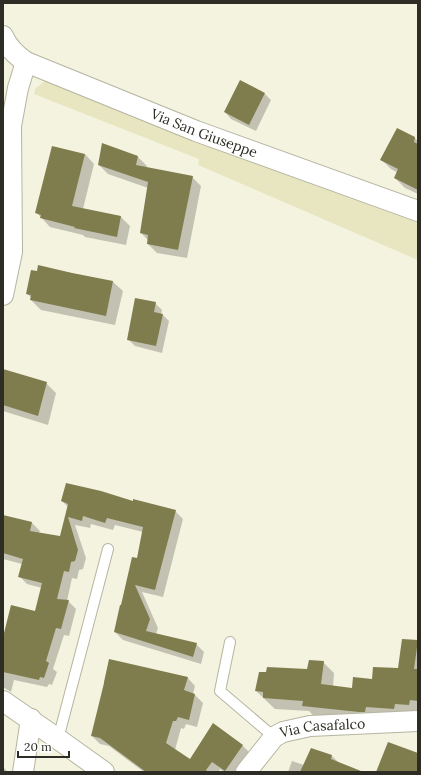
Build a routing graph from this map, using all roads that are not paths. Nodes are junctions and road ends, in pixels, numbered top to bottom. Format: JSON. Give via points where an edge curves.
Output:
{"nodes":[{"id":1,"x":3,"y":36,"type":"edge"},
{"id":2,"x":26,"y":62,"type":"junction"},
{"id":3,"x":418,"y":212,"type":"edge"},
{"id":4,"x":3,"y":294,"type":"edge"},
{"id":5,"x":108,"y":549,"type":"dead end"},
{"id":6,"x":230,"y":642,"type":"dead end"},
{"id":7,"x":3,"y":701,"type":"edge"},
{"id":8,"x":31,"y":719,"type":"junction"},
{"id":9,"x":418,"y":721,"type":"edge"},
{"id":10,"x":274,"y":737,"type":"junction"},
{"id":11,"x":58,"y":739,"type":"junction"},
{"id":12,"x":23,"y":772,"type":"edge"},
{"id":13,"x":104,"y":772,"type":"edge"},
{"id":14,"x":246,"y":772,"type":"edge"}],
"edges":[{"from":1,"to":2,"type":"street","name":"Via San Giuseppe","via":[[14,54]]},
{"from":2,"to":3,"type":"street","name":"Via San Giuseppe","via":[[196,131]]},
{"from":2,"to":4,"type":"street","via":[[11,126],[12,252]]},
{"from":5,"to":11,"type":"lane"},
{"from":6,"to":10,"type":"lane","via":[[220,691]]},
{"from":7,"to":8,"type":"street"},
{"from":8,"to":11,"type":"street"},
{"from":8,"to":12,"type":"street"},
{"from":9,"to":10,"type":"street","name":"Via Casafalco","via":[[310,726],[283,732]]},
{"from":10,"to":14,"type":"street","name":"Via Casafalco"},
{"from":11,"to":13,"type":"street"}]}
